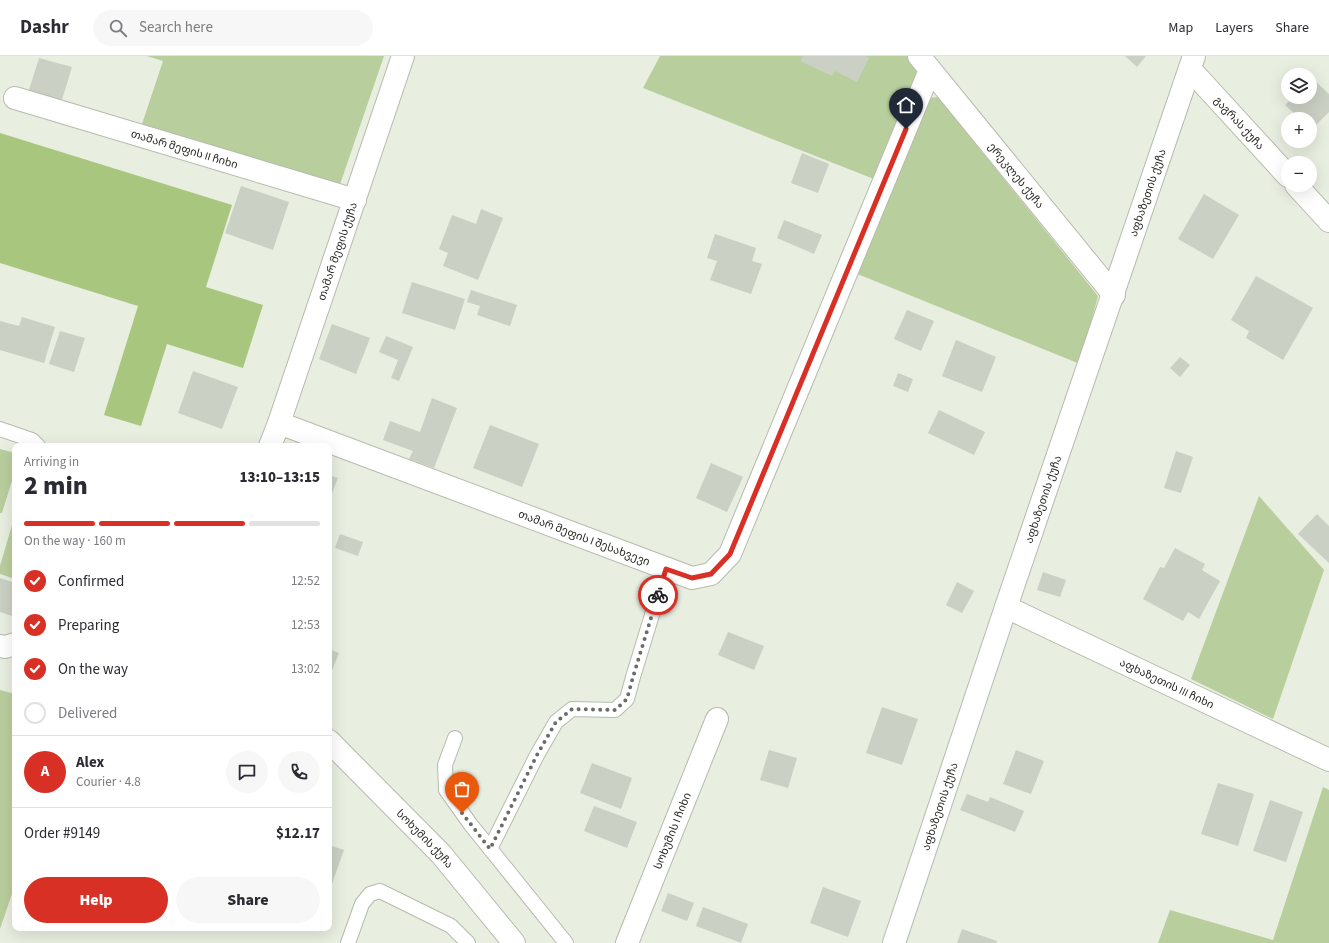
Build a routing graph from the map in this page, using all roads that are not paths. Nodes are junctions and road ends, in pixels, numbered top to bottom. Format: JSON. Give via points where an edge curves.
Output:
{"nodes":[{"id":1,"x":403,"y":56,"type":"edge"},
{"id":2,"x":1192,"y":62,"type":"edge"},
{"id":3,"x":925,"y":63,"type":"edge"},
{"id":4,"x":15,"y":98,"type":"dead end"},
{"id":5,"x":1281,"y":168,"type":"edge"},
{"id":6,"x":1302,"y":192,"type":"edge"},
{"id":7,"x":355,"y":200,"type":"junction"},
{"id":8,"x":1329,"y":221,"type":"edge"},
{"id":9,"x":1114,"y":295,"type":"junction"},
{"id":10,"x":279,"y":422,"type":"junction"},
{"id":11,"x":0,"y":429,"type":"edge"},
{"id":12,"x":35,"y":443,"type":"edge"},
{"id":13,"x":271,"y":443,"type":"edge"},
{"id":14,"x":666,"y":569,"type":"junction"},
{"id":15,"x":1006,"y":607,"type":"junction"},
{"id":16,"x":12,"y":645,"type":"edge"},
{"id":17,"x":0,"y":646,"type":"edge"},
{"id":18,"x":717,"y":718,"type":"dead end"},
{"id":19,"x":455,"y":738,"type":"dead end"},
{"id":20,"x":332,"y":744,"type":"edge"},
{"id":21,"x":1329,"y":760,"type":"edge"},
{"id":22,"x":490,"y":849,"type":"junction"},
{"id":23,"x":348,"y":943,"type":"edge"},
{"id":24,"x":468,"y":943,"type":"edge"},
{"id":25,"x":514,"y":943,"type":"edge"},
{"id":26,"x":566,"y":943,"type":"edge"},
{"id":27,"x":627,"y":943,"type":"edge"},
{"id":28,"x":894,"y":943,"type":"edge"}],
"edges":[{"from":1,"to":7,"type":"street","name":"თამარ მეფის ქუჩა"},
{"from":2,"to":5,"type":"street","name":"გაგრას ქუჩა"},
{"from":2,"to":9,"type":"street","name":"აფხაზეთის ქუჩა"},
{"from":3,"to":9,"type":"street","name":"ერეკლეს ქუჩა"},
{"from":3,"to":14,"type":"street","name":"თამარ მეფის I შესახვევი","via":[[730,554],[711,574],[692,578]]},
{"from":4,"to":7,"type":"street","name":"თამარ მეფის II ჩიხი"},
{"from":6,"to":8,"type":"street"},
{"from":7,"to":10,"type":"street","name":"თამარ მეფის ქუჩა"},
{"from":9,"to":15,"type":"street","name":"აფხაზეთის ქუჩა"},
{"from":10,"to":13,"type":"street","name":"თამარ მეფის ქუჩა"},
{"from":10,"to":14,"type":"street","name":"თამარ მეფის I შესახვევი"},
{"from":11,"to":12,"type":"lane"},
{"from":14,"to":22,"type":"lane","via":[[627,699],[615,710],[572,709],[556,722]]},
{"from":15,"to":21,"type":"street","name":"აფხაზეთის III ჩიხი"},
{"from":15,"to":28,"type":"street","name":"აფხაზეთის ქუჩა"},
{"from":16,"to":17,"type":"street"},
{"from":18,"to":27,"type":"street","name":"სოხუმის I ჩიხი"},
{"from":19,"to":22,"type":"lane","via":[[445,765],[446,790]]},
{"from":20,"to":25,"type":"street","name":"სოხუმის ქუჩა","via":[[441,854]]},
{"from":22,"to":26,"type":"lane"},
{"from":23,"to":24,"type":"lane","via":[[362,904],[370,894],[380,891],[451,926]]}]}
